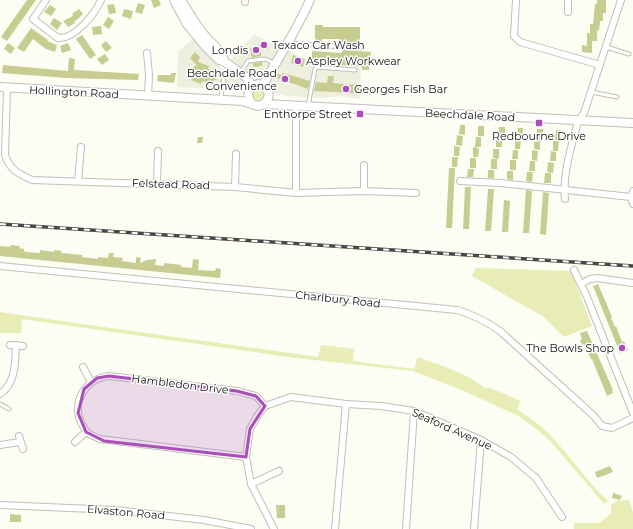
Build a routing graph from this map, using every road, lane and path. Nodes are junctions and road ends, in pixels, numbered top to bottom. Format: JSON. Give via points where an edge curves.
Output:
{"nodes":[{"id":1,"x":46,"y":0,"type":"edge"},
{"id":2,"x":102,"y":0,"type":"edge"},
{"id":3,"x":174,"y":0,"type":"edge"},
{"id":4,"x":181,"y":0,"type":"edge"},
{"id":5,"x":310,"y":0,"type":"edge"},
{"id":6,"x":516,"y":0,"type":"edge"},
{"id":7,"x":568,"y":0,"type":"edge"},
{"id":8,"x":621,"y":0,"type":"edge"},
{"id":9,"x":568,"y":12,"type":"dead end"},
{"id":10,"x":289,"y":41,"type":"junction"},
{"id":11,"x":606,"y":47,"type":"junction"},
{"id":12,"x":360,"y":48,"type":"dead end"},
{"id":13,"x":147,"y":53,"type":"dead end"},
{"id":14,"x":629,"y":54,"type":"dead end"},
{"id":15,"x":228,"y":64,"type":"junction"},
{"id":16,"x":275,"y":64,"type":"junction"},
{"id":17,"x":600,"y":65,"type":"junction"},
{"id":18,"x":355,"y":70,"type":"dead end"},
{"id":19,"x":240,"y":73,"type":"junction"},
{"id":20,"x":263,"y":85,"type":"junction"},
{"id":21,"x":252,"y":86,"type":"junction"},
{"id":22,"x":4,"y":88,"type":"edge"},
{"id":23,"x":591,"y":92,"type":"junction"},
{"id":24,"x":148,"y":96,"type":"junction"},
{"id":25,"x":616,"y":97,"type":"dead end"},
{"id":26,"x":220,"y":100,"type":"junction"},
{"id":27,"x":247,"y":101,"type":"junction"},
{"id":28,"x":266,"y":101,"type":"junction"},
{"id":29,"x":308,"y":105,"type":"junction"},
{"id":30,"x":296,"y":107,"type":"junction"},
{"id":31,"x":578,"y":121,"type":"junction"},
{"id":32,"x":633,"y":123,"type":"edge"},
{"id":33,"x":81,"y":147,"type":"dead end"},
{"id":34,"x":158,"y":151,"type":"dead end"},
{"id":35,"x":236,"y":154,"type":"dead end"},
{"id":36,"x":364,"y":165,"type":"dead end"},
{"id":37,"x":78,"y":181,"type":"junction"},
{"id":38,"x":460,"y":181,"type":"dead end"},
{"id":39,"x":157,"y":184,"type":"junction"},
{"id":40,"x":235,"y":186,"type":"junction"},
{"id":41,"x":564,"y":189,"type":"junction"},
{"id":42,"x":364,"y":191,"type":"junction"},
{"id":43,"x":296,"y":193,"type":"junction"},
{"id":44,"x":416,"y":193,"type":"dead end"},
{"id":45,"x":632,"y":194,"type":"edge"},
{"id":46,"x":565,"y":199,"type":"dead end"},
{"id":47,"x":633,"y":204,"type":"edge"},
{"id":48,"x":0,"y":266,"type":"edge"},
{"id":49,"x":574,"y":270,"type":"dead end"},
{"id":50,"x":633,"y":283,"type":"edge"},
{"id":51,"x":581,"y":284,"type":"junction"},
{"id":52,"x":23,"y":346,"type":"dead end"},
{"id":53,"x":83,"y":368,"type":"dead end"},
{"id":54,"x":91,"y":382,"type":"junction"},
{"id":55,"x":0,"y":394,"type":"edge"},
{"id":56,"x":0,"y":404,"type":"edge"},
{"id":57,"x":346,"y":404,"type":"junction"},
{"id":58,"x":265,"y":406,"type":"junction"},
{"id":59,"x":631,"y":406,"type":"edge"},
{"id":60,"x":10,"y":409,"type":"dead end"},
{"id":61,"x":414,"y":411,"type":"junction"},
{"id":62,"x":633,"y":413,"type":"edge"},
{"id":63,"x":633,"y":418,"type":"edge"},
{"id":64,"x":86,"y":432,"type":"junction"},
{"id":65,"x":481,"y":440,"type":"junction"},
{"id":66,"x":75,"y":442,"type":"dead end"},
{"id":67,"x":0,"y":445,"type":"edge"},
{"id":68,"x":23,"y":449,"type":"dead end"},
{"id":69,"x":246,"y":457,"type":"junction"},
{"id":70,"x":279,"y":470,"type":"dead end"},
{"id":71,"x":251,"y":484,"type":"junction"},
{"id":72,"x":0,"y":505,"type":"edge"},
{"id":73,"x":562,"y":517,"type":"dead end"},
{"id":74,"x":251,"y":529,"type":"edge"},
{"id":75,"x":274,"y":529,"type":"edge"},
{"id":76,"x":335,"y":529,"type":"edge"},
{"id":77,"x":406,"y":529,"type":"edge"},
{"id":78,"x":474,"y":529,"type":"edge"}],
"edges":[{"from":1,"to":2,"type":"street","via":[[33,19],[63,39],[82,27]]},
{"from":3,"to":15,"type":"street","via":[[187,24],[205,46],[219,60]]},
{"from":4,"to":15,"type":"street","via":[[194,22],[224,55]]},
{"from":5,"to":10,"type":"street"},
{"from":6,"to":17,"type":"street","via":[[514,36],[520,42]]},
{"from":7,"to":9,"type":"street"},
{"from":8,"to":11,"type":"street"},
{"from":10,"to":12,"type":"lane","via":[[298,44]]},
{"from":10,"to":16,"type":"street"},
{"from":11,"to":14,"type":"lane"},
{"from":11,"to":17,"type":"street"},
{"from":13,"to":24,"type":"street"},
{"from":15,"to":19,"type":"street"},
{"from":15,"to":26,"type":"lane"},
{"from":16,"to":19,"type":"lane","via":[[265,59],[248,60]]},
{"from":16,"to":20,"type":"street"},
{"from":17,"to":23,"type":"street"},
{"from":18,"to":29,"type":"lane","via":[[317,67]]},
{"from":19,"to":21,"type":"street"},
{"from":20,"to":21,"type":"street"},
{"from":20,"to":28,"type":"street","via":[[269,92]]},
{"from":21,"to":27,"type":"street","via":[[248,90]]},
{"from":22,"to":24,"type":"street","name":"Hollington Road"},
{"from":22,"to":37,"type":"street","name":"Felstead Road","via":[[5,155],[8,164],[18,174],[32,180]]},
{"from":23,"to":25,"type":"lane"},
{"from":23,"to":31,"type":"street","via":[[584,113]]},
{"from":24,"to":26,"type":"street","name":"Hollington Road"},
{"from":26,"to":27,"type":"street","name":"Hollington Road"},
{"from":27,"to":28,"type":"street","via":[[258,106]]},
{"from":28,"to":29,"type":"street","name":"Beechdale Road"},
{"from":28,"to":30,"type":"street"},
{"from":29,"to":30,"type":"street","name":"Beechdale Road"},
{"from":29,"to":31,"type":"street","name":"Beechdale Road"},
{"from":30,"to":43,"type":"street"},
{"from":31,"to":32,"type":"street","name":"Beechdale Road"},
{"from":31,"to":41,"type":"street"},
{"from":33,"to":37,"type":"street"},
{"from":34,"to":39,"type":"street"},
{"from":35,"to":40,"type":"street"},
{"from":36,"to":42,"type":"street"},
{"from":37,"to":39,"type":"street","name":"Felstead Road"},
{"from":38,"to":41,"type":"street"},
{"from":39,"to":40,"type":"street","name":"Felstead Road"},
{"from":40,"to":43,"type":"street","name":"Felstead Road"},
{"from":41,"to":45,"type":"street"},
{"from":41,"to":46,"type":"street"},
{"from":42,"to":43,"type":"street","name":"Felstead Road"},
{"from":42,"to":44,"type":"street","name":"Felstead Road"},
{"from":45,"to":47,"type":"street"},
{"from":48,"to":63,"type":"street","name":"Charlbury Road","via":[[457,310],[486,321],[500,331],[602,426],[612,428]]},
{"from":49,"to":51,"type":"street"},
{"from":50,"to":51,"type":"street","via":[[597,278]]},
{"from":51,"to":59,"type":"street"},
{"from":52,"to":55,"type":"street","via":[[13,345],[13,378]]},
{"from":53,"to":54,"type":"street"},
{"from":54,"to":58,"type":"street","name":"Hambledon Drive","via":[[109,376],[237,391],[256,396]]},
{"from":54,"to":64,"type":"street","via":[[84,390],[77,406]]},
{"from":56,"to":60,"type":"lane"},
{"from":57,"to":58,"type":"street","name":"Seaford Avenue","via":[[291,397]]},
{"from":57,"to":61,"type":"street","name":"Seaford Avenue"},
{"from":57,"to":76,"type":"street"},
{"from":58,"to":69,"type":"street","via":[[250,429]]},
{"from":59,"to":62,"type":"street"},
{"from":61,"to":65,"type":"street","name":"Seaford Avenue"},
{"from":61,"to":77,"type":"street"},
{"from":64,"to":66,"type":"street"},
{"from":64,"to":69,"type":"street","via":[[104,440]]},
{"from":65,"to":73,"type":"street","name":"Seaford Avenue","via":[[511,457],[536,478]]},
{"from":65,"to":78,"type":"street"},
{"from":67,"to":68,"type":"street","via":[[20,439]]},
{"from":69,"to":71,"type":"street"},
{"from":70,"to":71,"type":"street"},
{"from":71,"to":75,"type":"street"},
{"from":72,"to":74,"type":"street","name":"Elvaston Road","via":[[116,510],[204,520]]}]}
